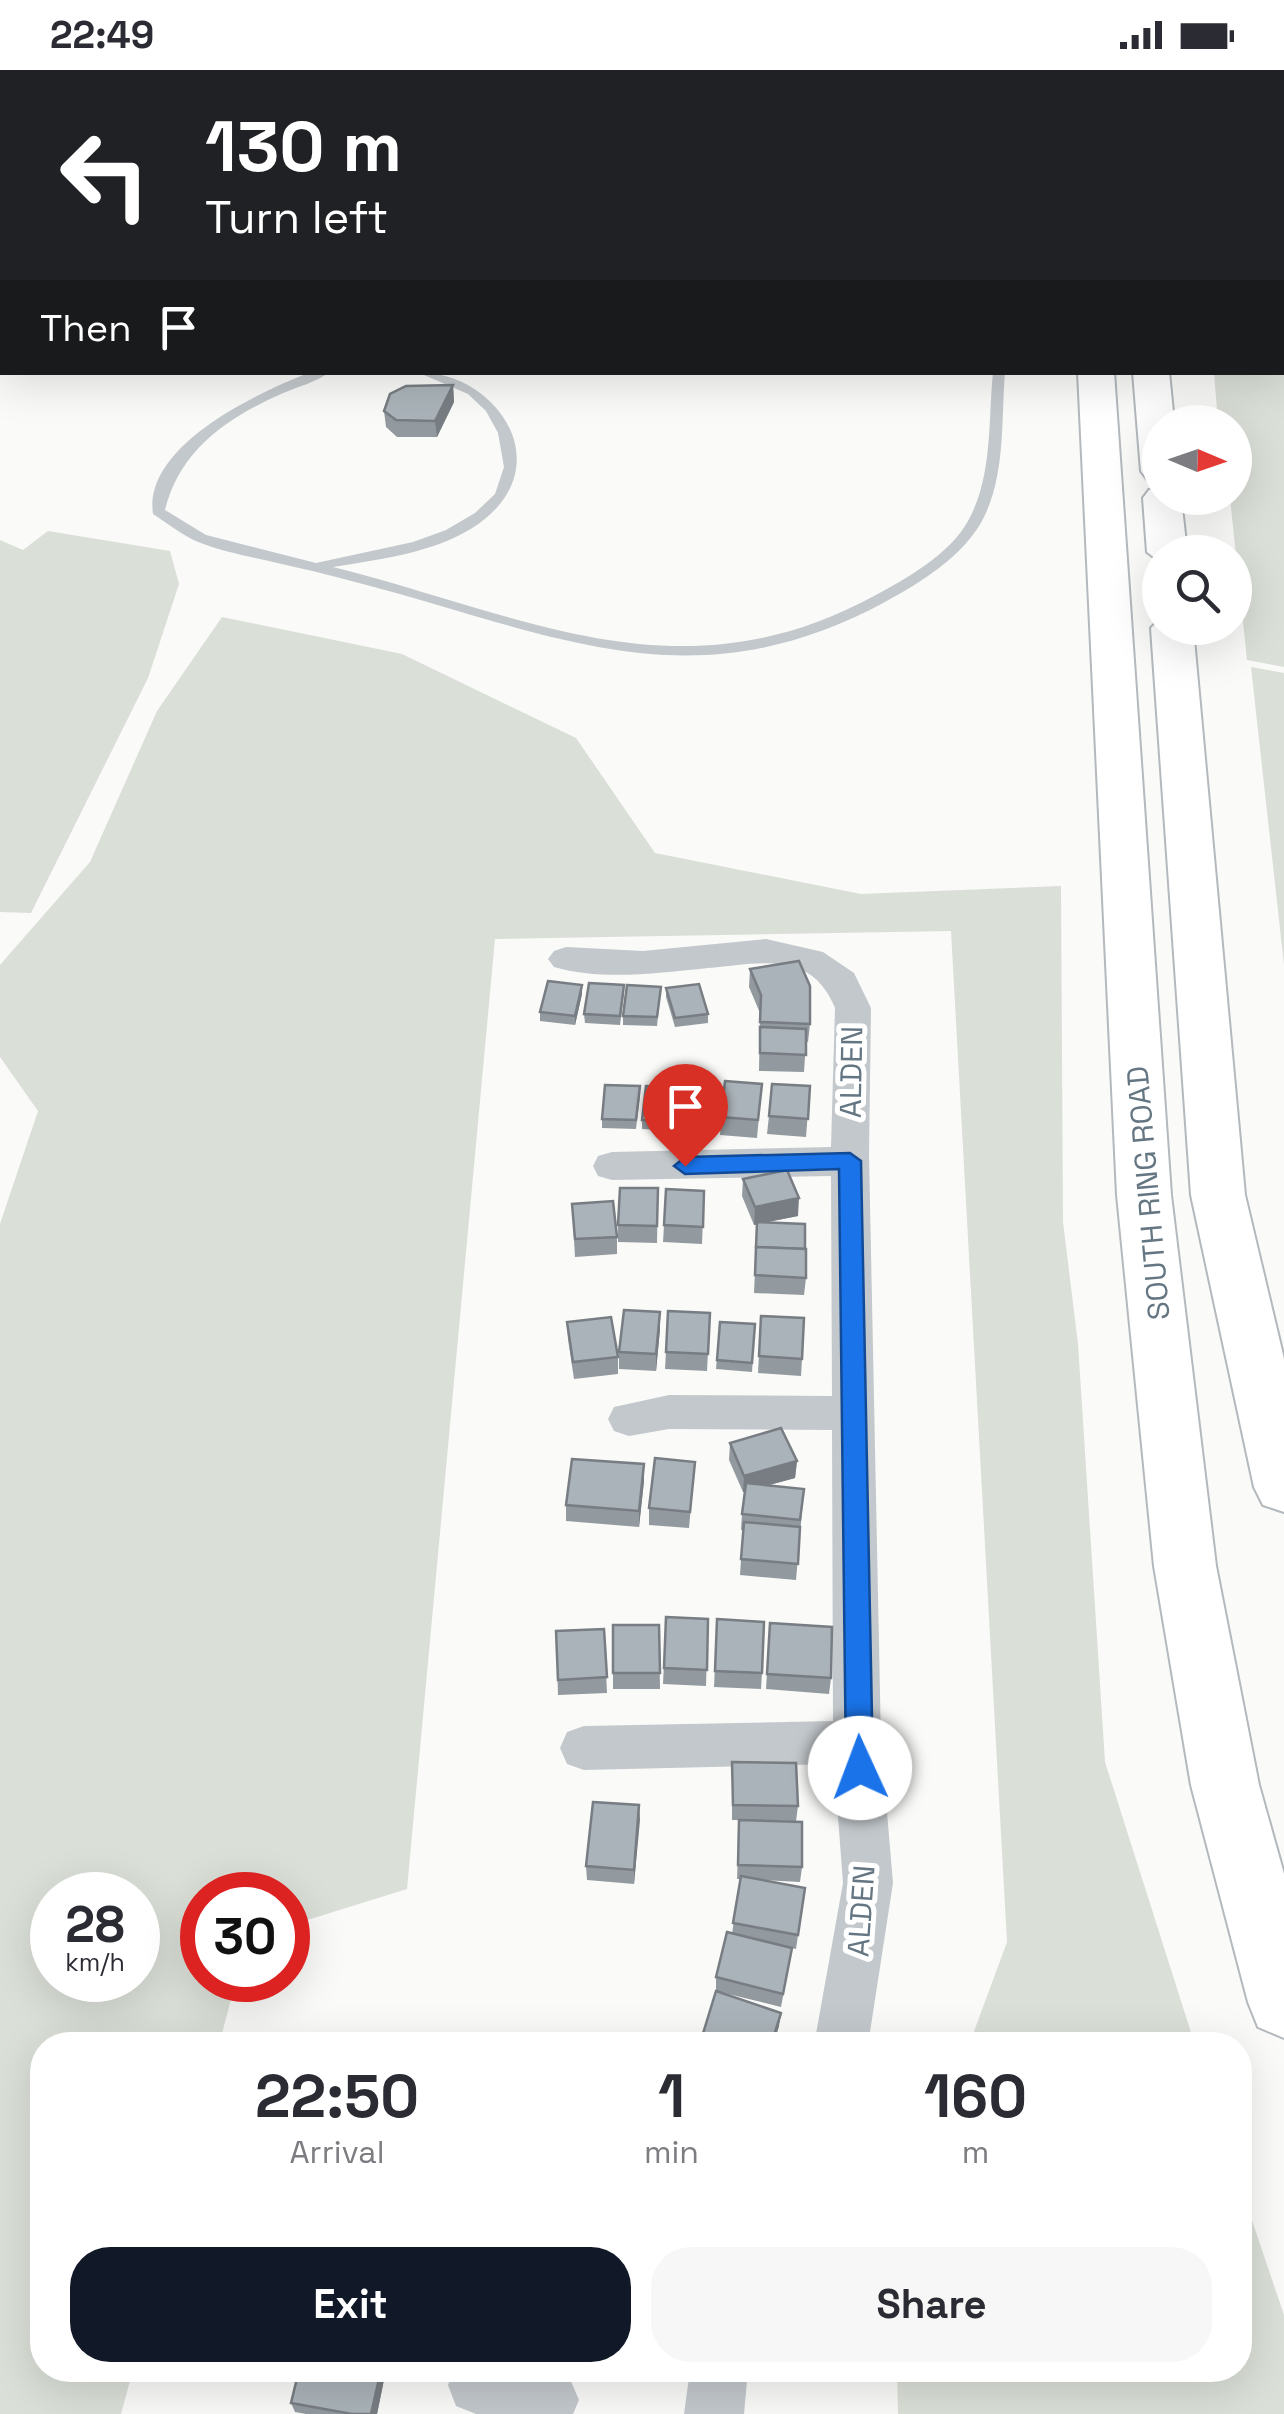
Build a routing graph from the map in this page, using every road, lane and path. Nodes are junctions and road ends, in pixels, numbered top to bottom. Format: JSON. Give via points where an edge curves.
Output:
{"nodes":[{"id":1,"x":316,"y":375,"type":"edge"},
{"id":2,"x":435,"y":375,"type":"edge"},
{"id":3,"x":999,"y":375,"type":"edge"},
{"id":4,"x":1096,"y":375,"type":"edge"},
{"id":5,"x":1150,"y":375,"type":"edge"},
{"id":6,"x":1172,"y":375,"type":"edge"},
{"id":7,"x":1153,"y":405,"type":"edge"},
{"id":8,"x":1171,"y":405,"type":"edge"},
{"id":9,"x":315,"y":566,"type":"junction"},
{"id":10,"x":1173,"y":645,"type":"edge"},
{"id":11,"x":566,"y":959,"type":"dead end"},
{"id":12,"x":850,"y":1161,"type":"junction"},
{"id":13,"x":612,"y":1166,"type":"dead end"},
{"id":14,"x":855,"y":1413,"type":"junction"},
{"id":15,"x":629,"y":1419,"type":"dead end"},
{"id":16,"x":1284,"y":1487,"type":"edge"},
{"id":17,"x":858,"y":1742,"type":"junction"},
{"id":18,"x":584,"y":1748,"type":"dead end"},
{"id":19,"x":1284,"y":2002,"type":"edge"},
{"id":20,"x":843,"y":2032,"type":"edge"},
{"id":21,"x":718,"y":2382,"type":"edge"},
{"id":22,"x":476,"y":2390,"type":"edge"},
{"id":23,"x":549,"y":2400,"type":"dead end"},
{"id":24,"x":714,"y":2414,"type":"edge"}],
"edges":[{"from":1,"to":9,"type":"lane","via":[[246,403],[218,422],[172,471],[158,511],[202,538]]},
{"from":2,"to":9,"type":"lane","via":[[484,397],[498,416],[511,471],[500,494],[457,532],[425,546]]},
{"from":3,"to":9,"type":"lane","via":[[996,447],[974,524],[900,589],[766,644],[714,652],[636,650]]},
{"from":4,"to":19,"type":"highway","name":"SOUTH RING ROAD","via":[[1144,1195],[1184,1566],[1226,1785]]},
{"from":5,"to":7,"type":"highway"},
{"from":6,"to":8,"type":"highway"},
{"from":10,"to":16,"type":"highway","via":[[1218,1195]]},
{"from":11,"to":12,"type":"street","name":"ALDEN","via":[[614,950],[697,960],[766,952],[811,960],[841,981],[853,1008]]},
{"from":12,"to":13,"type":"street"},
{"from":12,"to":14,"type":"street","name":"ALDEN"},
{"from":14,"to":15,"type":"street","via":[[670,1412]]},
{"from":14,"to":17,"type":"street","name":"ALDEN"},
{"from":17,"to":18,"type":"street","via":[[653,1764]]},
{"from":17,"to":20,"type":"street","name":"ALDEN","via":[[868,1883]]},
{"from":21,"to":24,"type":"street"},
{"from":22,"to":23,"type":"street"}]}
